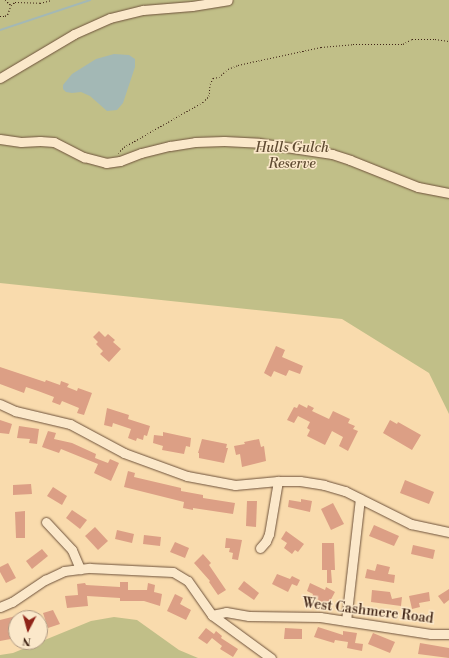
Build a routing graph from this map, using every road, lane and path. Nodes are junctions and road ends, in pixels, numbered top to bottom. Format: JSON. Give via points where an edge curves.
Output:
{"nodes":[{"id":1,"x":5,"y":0,"type":"edge"},
{"id":2,"x":51,"y":0,"type":"edge"},
{"id":3,"x":228,"y":0,"type":"edge"},
{"id":4,"x":29,"y":1,"type":"edge"},
{"id":5,"x":11,"y":6,"type":"junction"},
{"id":6,"x":0,"y":16,"type":"edge"},
{"id":7,"x":449,"y":41,"type":"edge"},
{"id":8,"x":0,"y":78,"type":"edge"},
{"id":9,"x":0,"y":139,"type":"edge"},
{"id":10,"x":113,"y":163,"type":"junction"},
{"id":11,"x":449,"y":193,"type":"edge"},
{"id":12,"x":0,"y":404,"type":"edge"},
{"id":13,"x":278,"y":481,"type":"junction"},
{"id":14,"x":360,"y":499,"type":"junction"},
{"id":15,"x":46,"y":522,"type":"dead end"},
{"id":16,"x":449,"y":532,"type":"edge"},
{"id":17,"x":260,"y":548,"type":"dead end"},
{"id":18,"x":80,"y":569,"type":"junction"},
{"id":19,"x":0,"y":607,"type":"edge"},
{"id":20,"x":212,"y":615,"type":"junction"},
{"id":21,"x":346,"y":621,"type":"junction"},
{"id":22,"x":449,"y":634,"type":"edge"},
{"id":23,"x":272,"y":658,"type":"edge"}],
"edges":[{"from":1,"to":5,"type":"path"},
{"from":2,"to":4,"type":"path","via":[[40,3]]},
{"from":3,"to":8,"type":"street","via":[[143,10],[110,18],[74,34]]},
{"from":4,"to":5,"type":"path","via":[[15,2]]},
{"from":5,"to":6,"type":"path","via":[[8,14]]},
{"from":7,"to":10,"type":"path","via":[[412,39],[403,44],[321,47],[238,65],[228,69],[220,77],[213,78],[209,96],[203,102],[124,147],[115,156]]},
{"from":9,"to":10,"type":"street","via":[[54,142],[84,157]]},
{"from":10,"to":11,"type":"street","via":[[141,153],[195,142],[259,143],[332,154],[418,187]]},
{"from":12,"to":13,"type":"street","via":[[15,411],[70,424],[124,453],[187,476],[235,485]]},
{"from":13,"to":14,"type":"street","via":[[324,485]]},
{"from":13,"to":17,"type":"street","via":[[269,534]]},
{"from":14,"to":16,"type":"street","via":[[411,524]]},
{"from":14,"to":21,"type":"street"},
{"from":15,"to":18,"type":"street","via":[[72,550]]},
{"from":18,"to":19,"type":"street","via":[[64,571],[45,580]]},
{"from":18,"to":20,"type":"street","via":[[162,570],[181,576],[188,581]]},
{"from":20,"to":21,"type":"street","name":"West Cashmere Road","via":[[226,612],[250,616],[292,615]]},
{"from":20,"to":23,"type":"street"},
{"from":21,"to":22,"type":"street","name":"West Cashmere Road","via":[[431,634]]}]}
